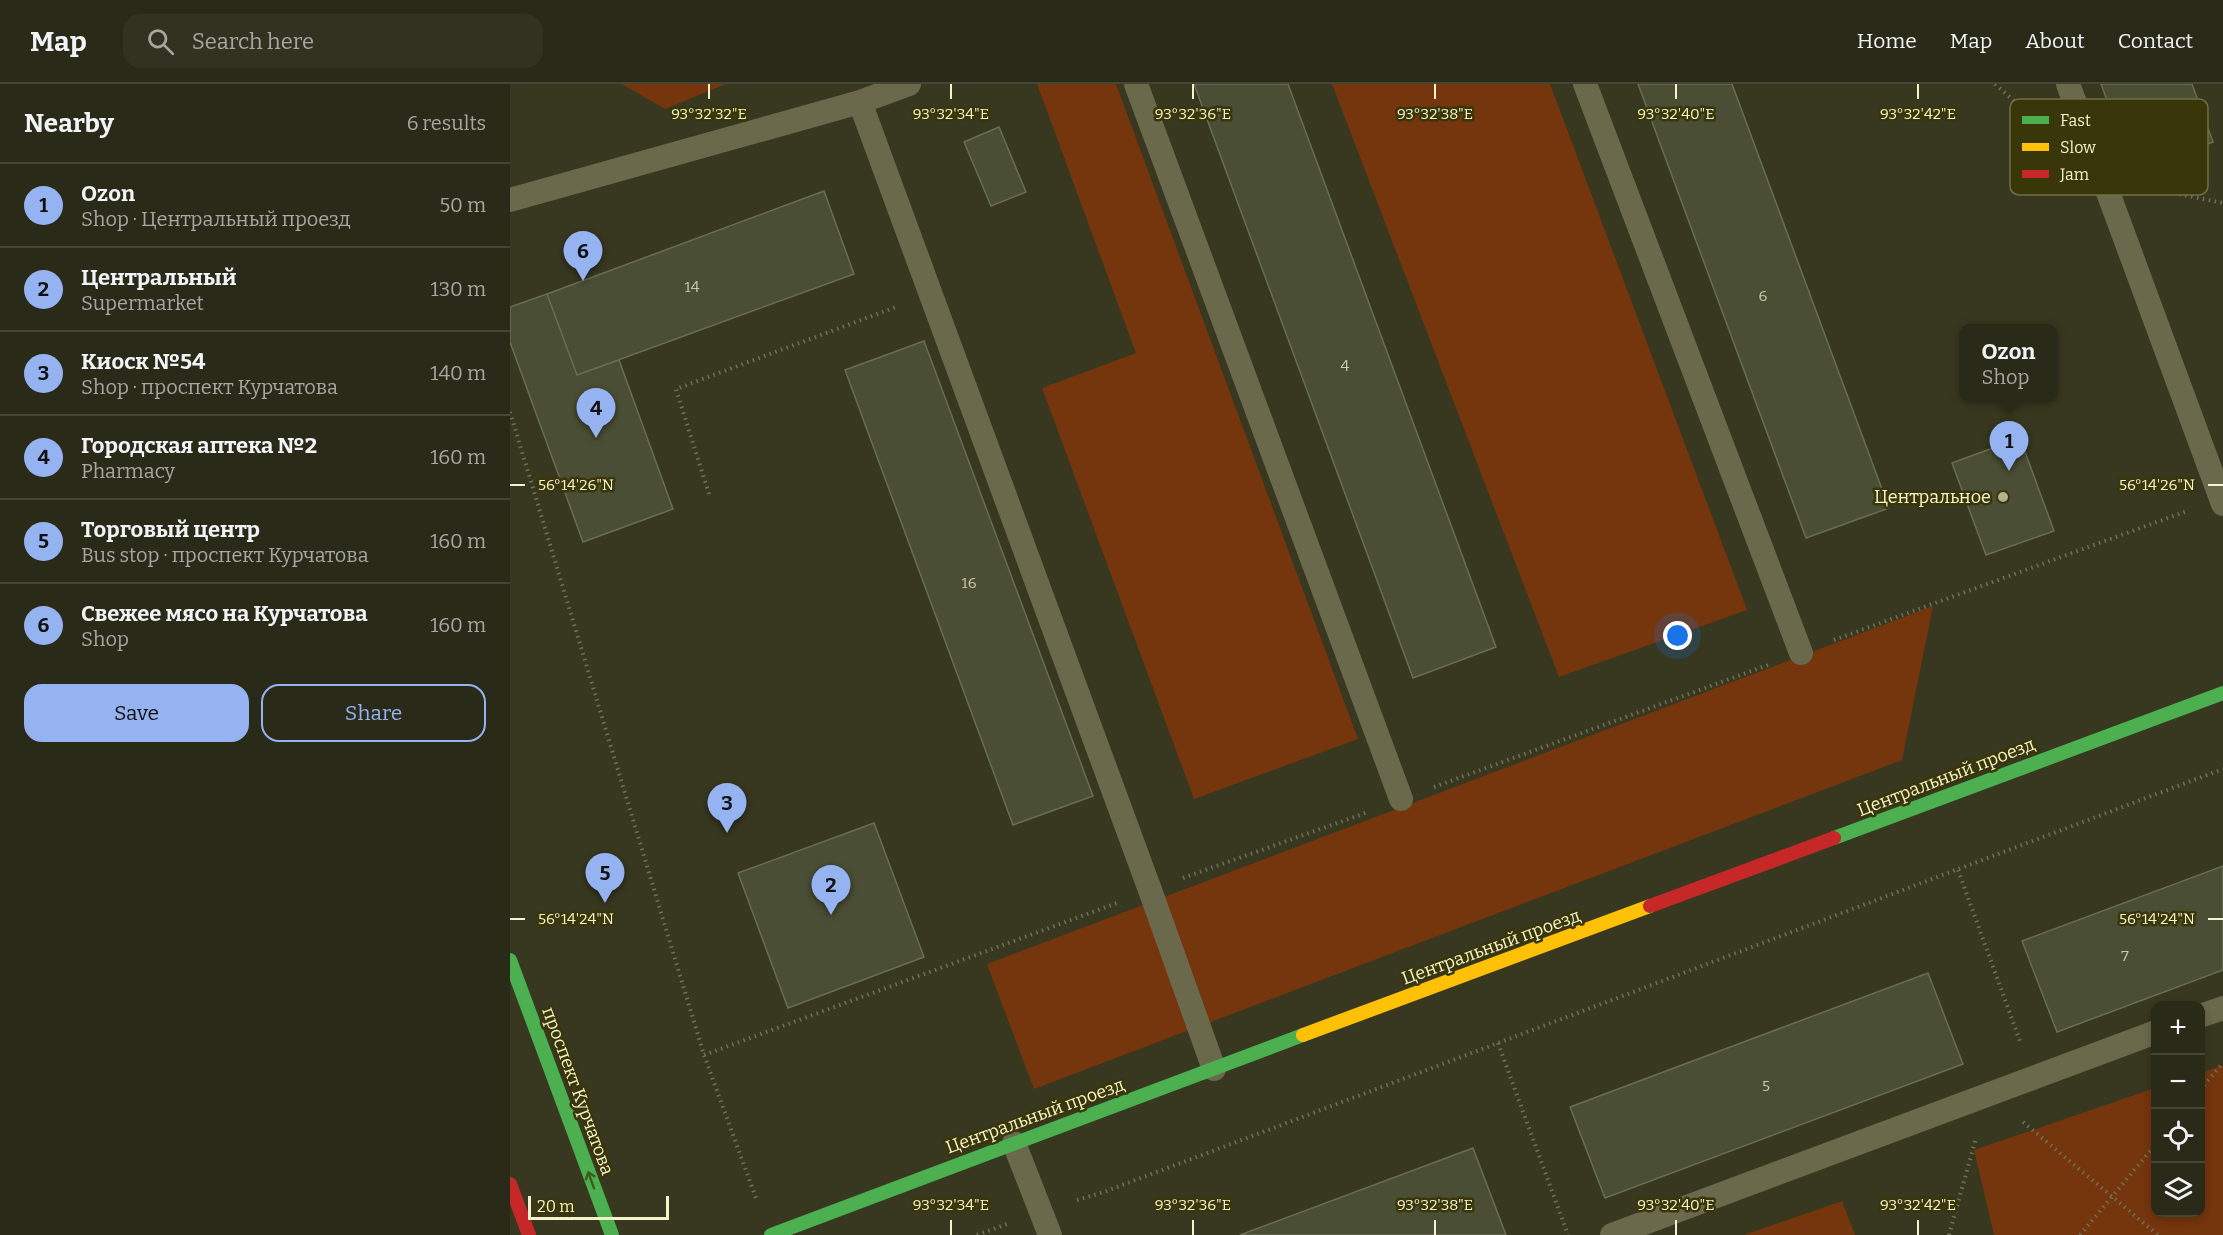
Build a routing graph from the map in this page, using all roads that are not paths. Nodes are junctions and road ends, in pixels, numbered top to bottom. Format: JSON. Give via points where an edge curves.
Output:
{"nodes":[{"id":1,"x":909,"y":84,"type":"edge"},
{"id":2,"x":1136,"y":84,"type":"edge"},
{"id":3,"x":1585,"y":84,"type":"edge"},
{"id":4,"x":2068,"y":84,"type":"edge"},
{"id":5,"x":2074,"y":99,"type":"edge"},
{"id":6,"x":860,"y":102,"type":"junction"},
{"id":7,"x":2109,"y":195,"type":"edge"},
{"id":8,"x":510,"y":200,"type":"edge"},
{"id":9,"x":2222,"y":501,"type":"edge"},
{"id":10,"x":1801,"y":652,"type":"road end"},
{"id":11,"x":2223,"y":693,"type":"edge"},
{"id":12,"x":1401,"y":800,"type":"road end"},
{"id":13,"x":510,"y":960,"type":"edge"},
{"id":14,"x":2223,"y":1008,"type":"edge"},
{"id":15,"x":2205,"y":1014,"type":"edge"},
{"id":16,"x":2151,"y":1034,"type":"edge"},
{"id":17,"x":1214,"y":1069,"type":"junction"},
{"id":18,"x":1014,"y":1143,"type":"junction"},
{"id":19,"x":510,"y":1184,"type":"edge"},
{"id":20,"x":528,"y":1235,"type":"edge"},
{"id":21,"x":612,"y":1235,"type":"edge"},
{"id":22,"x":771,"y":1235,"type":"edge"},
{"id":23,"x":1050,"y":1235,"type":"edge"},
{"id":24,"x":1612,"y":1235,"type":"edge"}],
"edges":[{"from":1,"to":6,"type":"lane"},
{"from":2,"to":12,"type":"lane"},
{"from":3,"to":10,"type":"lane"},
{"from":4,"to":5,"type":"lane"},
{"from":6,"to":8,"type":"lane"},
{"from":6,"to":17,"type":"lane"},
{"from":7,"to":9,"type":"lane"},
{"from":11,"to":17,"type":"street","name":"Центральный проезд"},
{"from":21,"to":13,"type":"street","name":"проспект Курчатова","one_way":true},
{"from":14,"to":15,"type":"lane"},
{"from":16,"to":24,"type":"lane"},
{"from":17,"to":18,"type":"street","name":"Центральный проезд"},
{"from":18,"to":22,"type":"street","name":"Центральный проезд"},
{"from":18,"to":23,"type":"lane"},
{"from":19,"to":20,"type":"street"}]}
